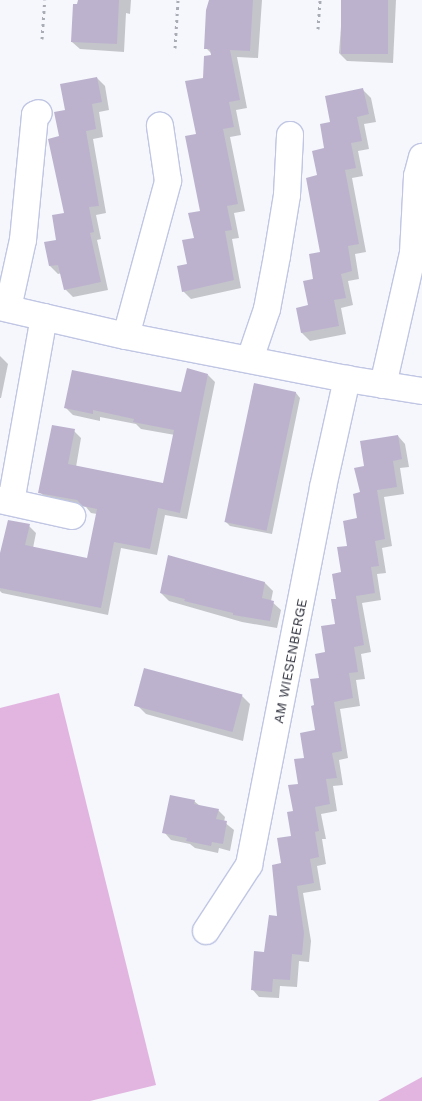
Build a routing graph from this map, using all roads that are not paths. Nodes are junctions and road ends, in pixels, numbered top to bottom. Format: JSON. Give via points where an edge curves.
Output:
{"nodes":[{"id":1,"x":39,"y":113,"type":"dead end"},
{"id":2,"x":160,"y":126,"type":"dead end"},
{"id":3,"x":290,"y":135,"type":"dead end"},
{"id":4,"x":422,"y":157,"type":"edge"},
{"id":5,"x":4,"y":307,"type":"edge"},
{"id":6,"x":44,"y":317,"type":"junction"},
{"id":7,"x":126,"y":336,"type":"junction"},
{"id":8,"x":250,"y":359,"type":"junction"},
{"id":9,"x":347,"y":379,"type":"junction"},
{"id":10,"x":383,"y":385,"type":"junction"},
{"id":11,"x":422,"y":391,"type":"edge"},
{"id":12,"x":5,"y":501,"type":"edge"},
{"id":13,"x":72,"y":516,"type":"dead end"},
{"id":14,"x":206,"y":930,"type":"dead end"}],
"edges":[{"from":1,"to":5,"type":"street","via":[[35,115],[23,240]]},
{"from":2,"to":7,"type":"street","via":[[168,181]]},
{"from":3,"to":8,"type":"street","via":[[277,256],[267,309]]},
{"from":4,"to":10,"type":"street","via":[[416,176],[413,253]]},
{"from":5,"to":6,"type":"street"},
{"from":6,"to":7,"type":"street"},
{"from":6,"to":12,"type":"street"},
{"from":7,"to":8,"type":"street"},
{"from":8,"to":9,"type":"street"},
{"from":9,"to":10,"type":"street"},
{"from":9,"to":14,"type":"street","name":"AM WIESENBERGE","via":[[249,865]]},
{"from":10,"to":11,"type":"street"},
{"from":12,"to":13,"type":"street"}]}
